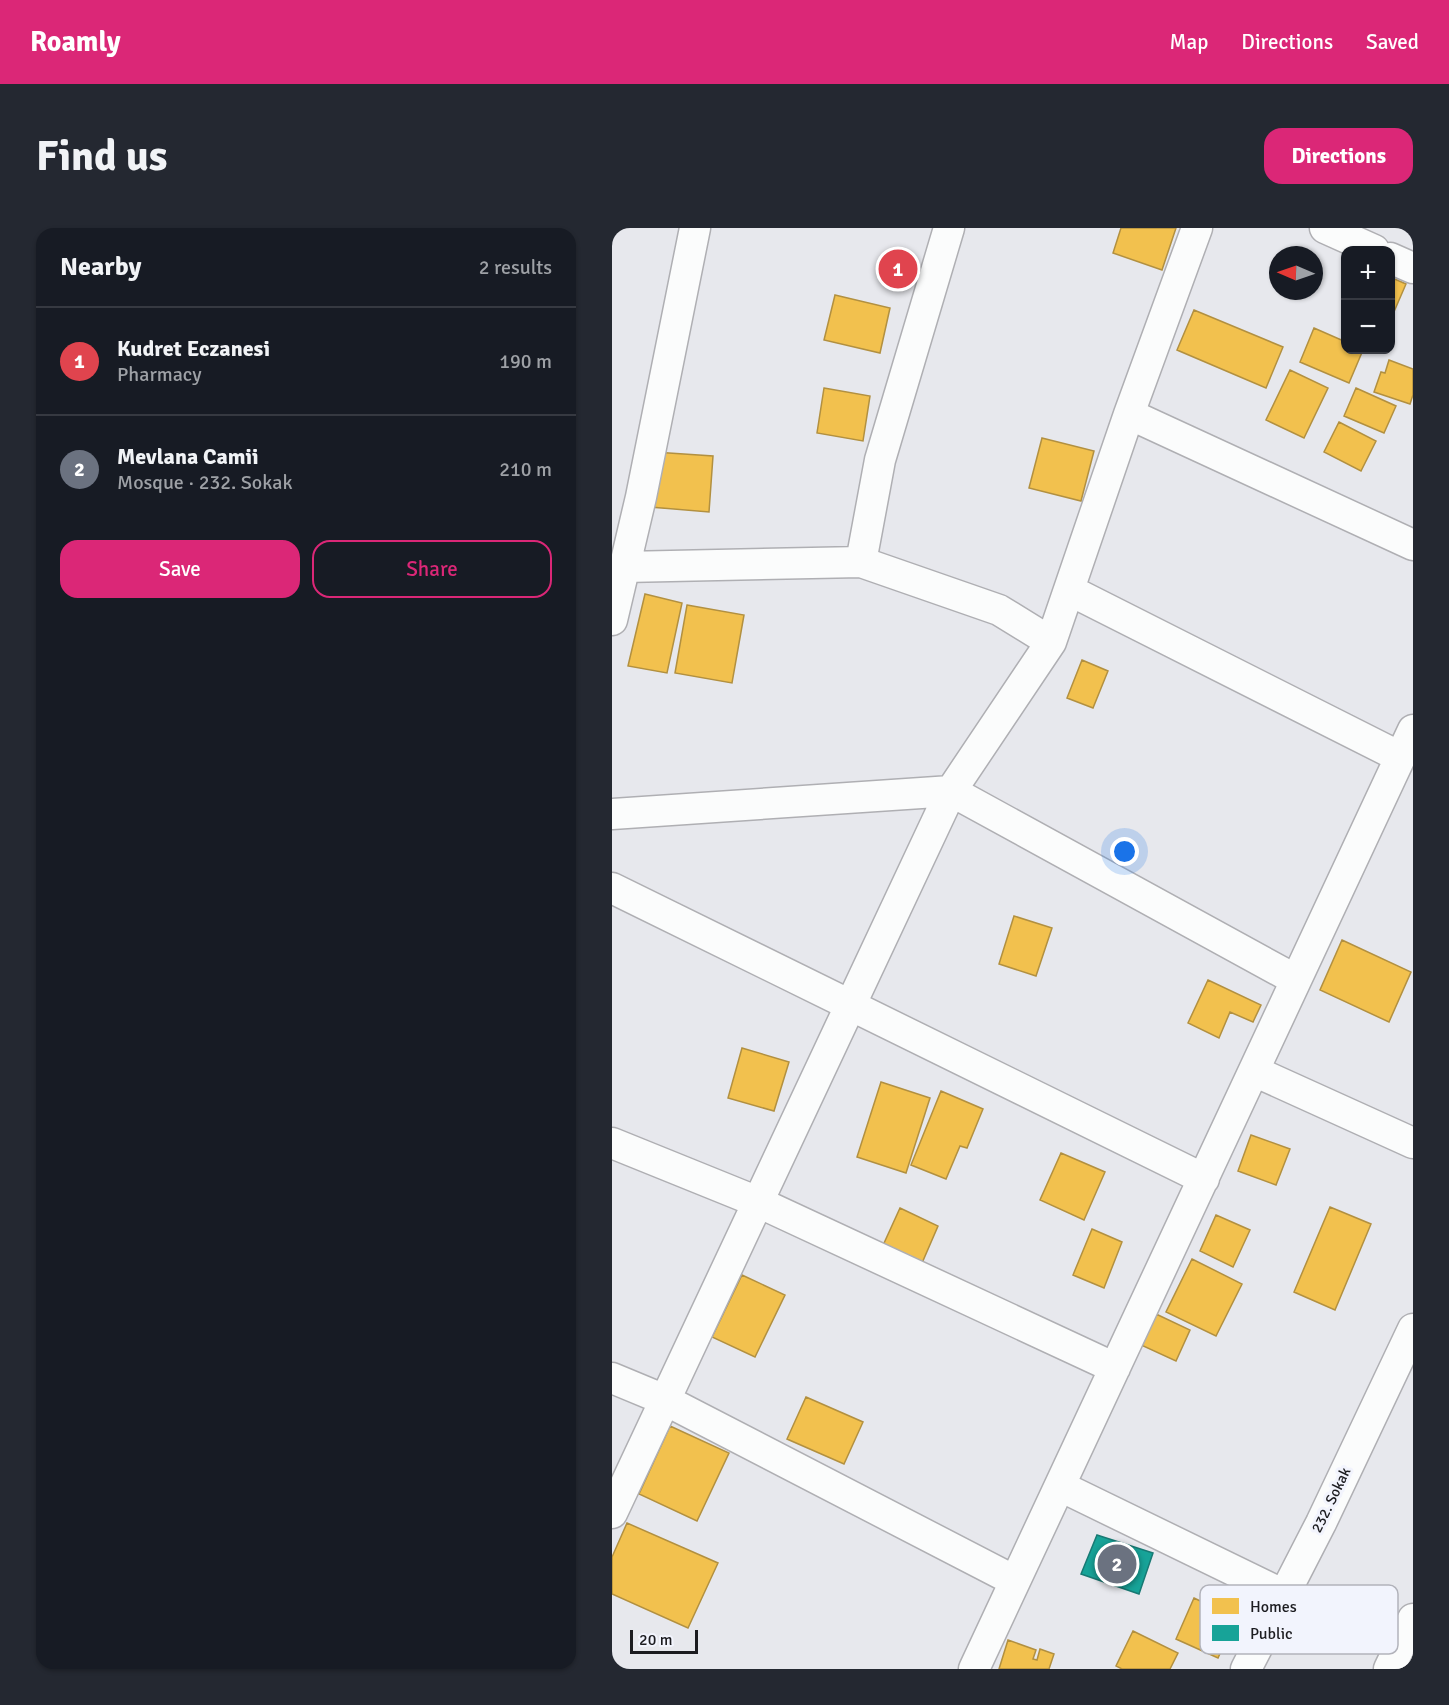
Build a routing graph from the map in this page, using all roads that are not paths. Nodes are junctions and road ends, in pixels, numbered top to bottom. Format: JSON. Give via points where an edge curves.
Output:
{"nodes":[{"id":1,"x":695,"y":228,"type":"edge"},
{"id":2,"x":949,"y":228,"type":"edge"},
{"id":3,"x":1197,"y":228,"type":"edge"},
{"id":4,"x":1325,"y":228,"type":"edge"},
{"id":5,"x":1365,"y":246,"type":"edge"},
{"id":6,"x":1395,"y":260,"type":"edge"},
{"id":7,"x":1413,"y":268,"type":"edge"},
{"id":8,"x":1129,"y":414,"type":"junction"},
{"id":9,"x":1413,"y":546,"type":"edge"},
{"id":10,"x":861,"y":562,"type":"junction"},
{"id":11,"x":624,"y":567,"type":"junction"},
{"id":12,"x":1069,"y":590,"type":"junction"},
{"id":13,"x":612,"y":620,"type":"edge"},
{"id":14,"x":1051,"y":642,"type":"junction"},
{"id":15,"x":1413,"y":730,"type":"edge"},
{"id":16,"x":1400,"y":757,"type":"junction"},
{"id":17,"x":951,"y":791,"type":"junction"},
{"id":18,"x":612,"y":814,"type":"edge"},
{"id":19,"x":612,"y":888,"type":"edge"},
{"id":20,"x":1296,"y":980,"type":"junction"},
{"id":21,"x":850,"y":1006,"type":"junction"},
{"id":22,"x":1254,"y":1071,"type":"junction"},
{"id":23,"x":612,"y":1143,"type":"edge"},
{"id":24,"x":1413,"y":1143,"type":"edge"},
{"id":25,"x":1204,"y":1179,"type":"junction"},
{"id":26,"x":758,"y":1202,"type":"junction"},
{"id":27,"x":1413,"y":1329,"type":"edge"},
{"id":28,"x":1115,"y":1368,"type":"junction"},
{"id":29,"x":612,"y":1378,"type":"edge"},
{"id":30,"x":665,"y":1400,"type":"junction"},
{"id":31,"x":1060,"y":1486,"type":"junction"},
{"id":32,"x":612,"y":1513,"type":"edge"},
{"id":33,"x":1016,"y":1581,"type":"junction"},
{"id":34,"x":1263,"y":1585,"type":"edge"},
{"id":35,"x":1289,"y":1585,"type":"edge"},
{"id":36,"x":1413,"y":1619,"type":"edge"},
{"id":37,"x":1398,"y":1650,"type":"edge"},
{"id":38,"x":1254,"y":1654,"type":"edge"},
{"id":39,"x":1396,"y":1654,"type":"edge"},
{"id":40,"x":974,"y":1669,"type":"edge"},
{"id":41,"x":1246,"y":1669,"type":"edge"},
{"id":42,"x":1389,"y":1669,"type":"edge"}],
"edges":[{"from":1,"to":11,"type":"street"},
{"from":2,"to":10,"type":"street","via":[[880,460]]},
{"from":3,"to":8,"type":"street"},
{"from":4,"to":5,"type":"street"},
{"from":6,"to":7,"type":"street"},
{"from":8,"to":9,"type":"street"},
{"from":8,"to":12,"type":"street"},
{"from":10,"to":11,"type":"street"},
{"from":10,"to":14,"type":"street","via":[[999,610]]},
{"from":11,"to":13,"type":"street"},
{"from":12,"to":14,"type":"street"},
{"from":12,"to":16,"type":"street"},
{"from":14,"to":17,"type":"street"},
{"from":15,"to":16,"type":"street"},
{"from":16,"to":20,"type":"street"},
{"from":17,"to":18,"type":"street"},
{"from":17,"to":20,"type":"street"},
{"from":17,"to":21,"type":"street"},
{"from":19,"to":21,"type":"street"},
{"from":20,"to":22,"type":"street"},
{"from":21,"to":25,"type":"street"},
{"from":21,"to":26,"type":"street"},
{"from":22,"to":24,"type":"street"},
{"from":22,"to":25,"type":"street"},
{"from":23,"to":26,"type":"street"},
{"from":25,"to":28,"type":"street"},
{"from":26,"to":28,"type":"street"},
{"from":26,"to":30,"type":"street"},
{"from":27,"to":35,"type":"street","name":"232. Sokak"},
{"from":28,"to":31,"type":"street"},
{"from":29,"to":30,"type":"street"},
{"from":30,"to":32,"type":"street"},
{"from":30,"to":33,"type":"street"},
{"from":31,"to":33,"type":"street"},
{"from":31,"to":34,"type":"street"},
{"from":33,"to":40,"type":"street"},
{"from":36,"to":37,"type":"street"},
{"from":38,"to":41,"type":"street","name":"232. Sokak"},
{"from":39,"to":42,"type":"street"}]}
